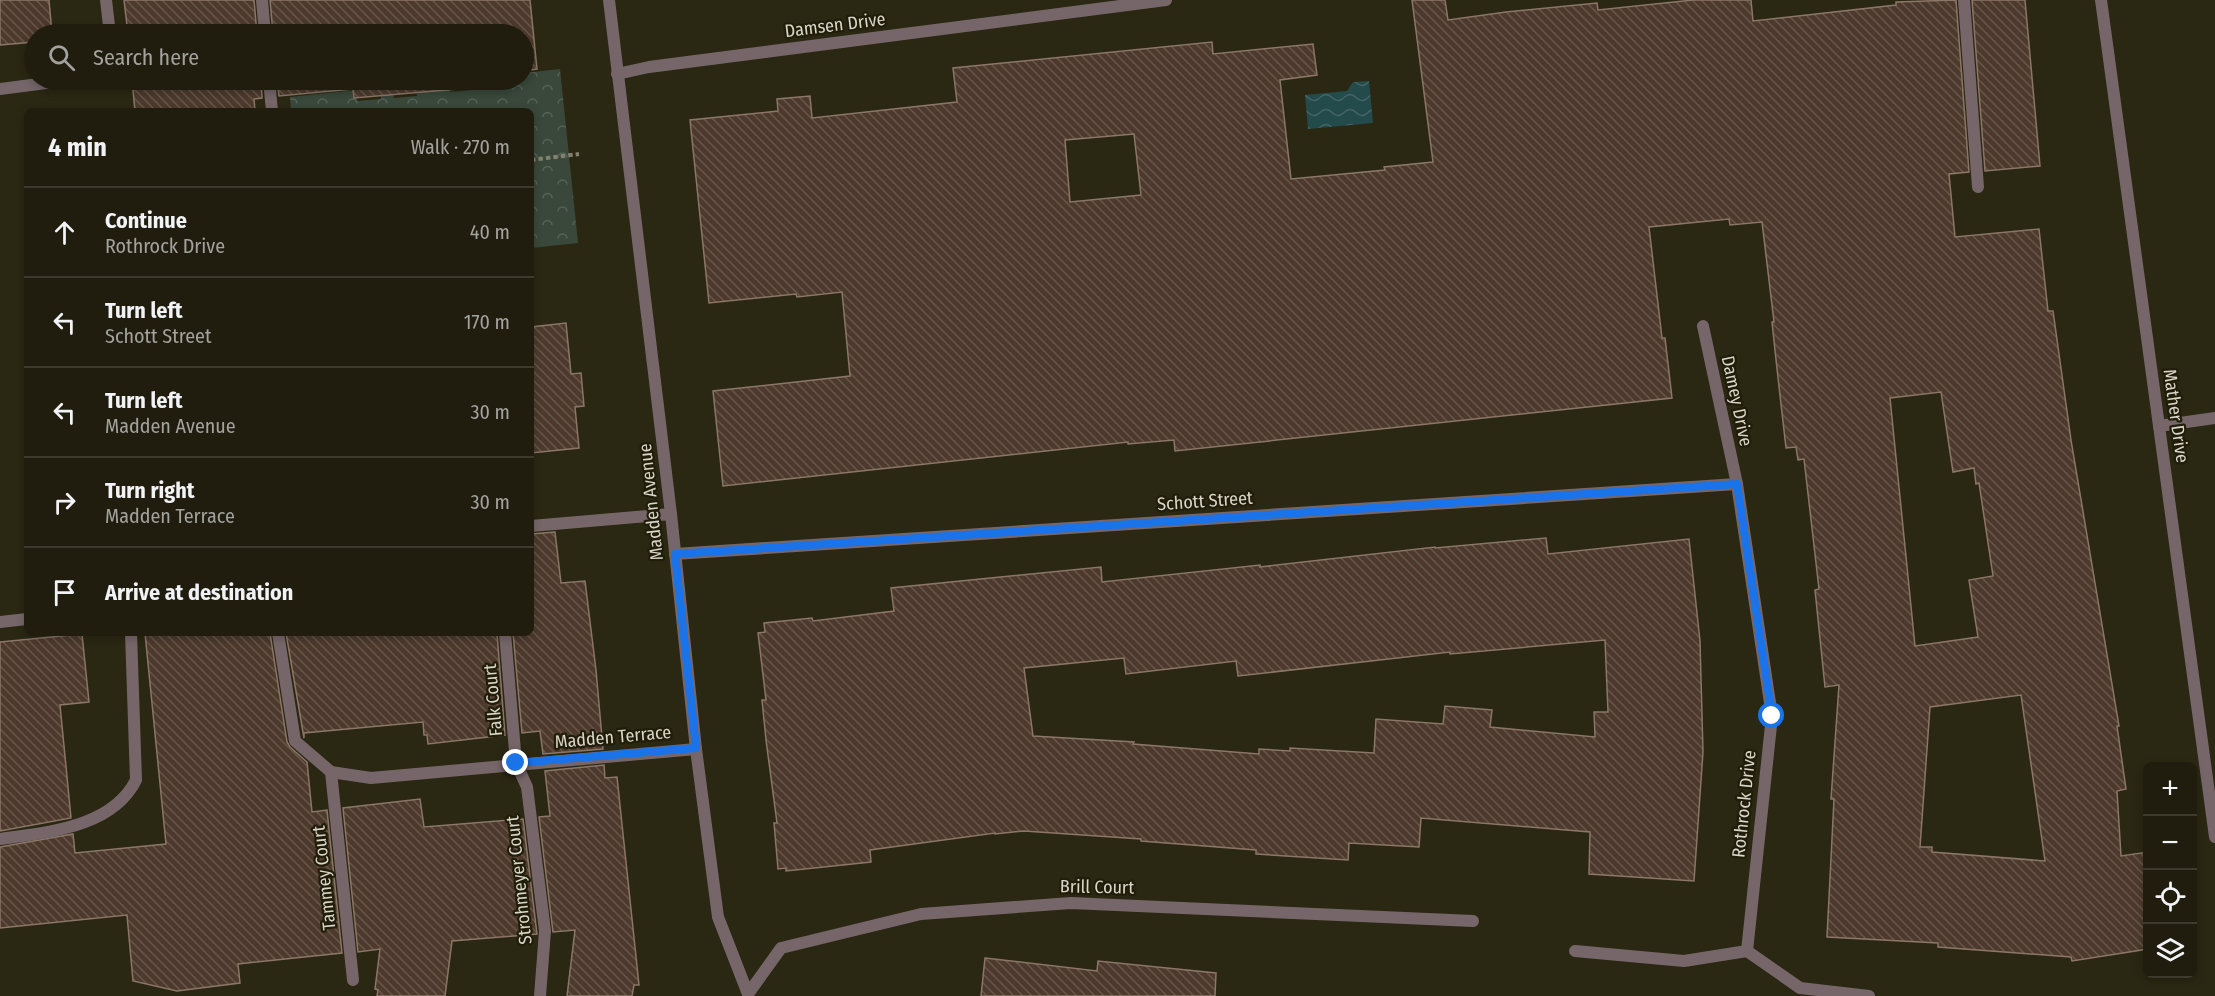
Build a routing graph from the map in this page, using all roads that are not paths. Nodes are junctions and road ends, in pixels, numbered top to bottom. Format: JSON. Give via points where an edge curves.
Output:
{"nodes":[{"id":1,"x":106,"y":0,"type":"edge"},
{"id":2,"x":262,"y":0,"type":"edge"},
{"id":3,"x":609,"y":0,"type":"edge"},
{"id":4,"x":1166,"y":0,"type":"edge"},
{"id":5,"x":1964,"y":0,"type":"edge"},
{"id":6,"x":2101,"y":0,"type":"edge"},
{"id":7,"x":109,"y":24,"type":"edge"},
{"id":8,"x":264,"y":24,"type":"edge"},
{"id":9,"x":617,"y":74,"type":"junction"},
{"id":10,"x":24,"y":86,"type":"edge"},
{"id":11,"x":0,"y":89,"type":"edge"},
{"id":12,"x":270,"y":90,"type":"edge"},
{"id":13,"x":273,"y":108,"type":"edge"},
{"id":14,"x":1978,"y":187,"type":"dead end"},
{"id":15,"x":1702,"y":326,"type":"dead end"},
{"id":16,"x":2215,"y":418,"type":"edge"},
{"id":17,"x":2159,"y":426,"type":"junction"},
{"id":18,"x":1737,"y":484,"type":"junction"},
{"id":19,"x":671,"y":514,"type":"junction"},
{"id":20,"x":534,"y":526,"type":"edge"},
{"id":21,"x":675,"y":554,"type":"junction"},
{"id":22,"x":24,"y":619,"type":"edge"},
{"id":23,"x":0,"y":622,"type":"edge"},
{"id":24,"x":131,"y":636,"type":"edge"},
{"id":25,"x":278,"y":636,"type":"edge"},
{"id":26,"x":505,"y":636,"type":"edge"},
{"id":27,"x":696,"y":748,"type":"junction"},
{"id":28,"x":516,"y":763,"type":"junction"},
{"id":29,"x":331,"y":771,"type":"junction"},
{"id":30,"x":2215,"y":837,"type":"edge"},
{"id":31,"x":0,"y":839,"type":"edge"},
{"id":32,"x":1473,"y":921,"type":"dead end"},
{"id":33,"x":1575,"y":951,"type":"dead end"},
{"id":34,"x":1747,"y":951,"type":"junction"},
{"id":35,"x":353,"y":980,"type":"dead end"},
{"id":36,"x":748,"y":994,"type":"joint"},
{"id":37,"x":540,"y":996,"type":"edge"},
{"id":38,"x":1869,"y":996,"type":"edge"}],
"edges":[{"from":1,"to":7,"type":"street"},
{"from":2,"to":8,"type":"street"},
{"from":3,"to":9,"type":"street","name":"Madden Avenue"},
{"from":4,"to":9,"type":"street","name":"Damsen Drive"},
{"from":5,"to":14,"type":"street"},
{"from":6,"to":17,"type":"street","name":"Mather Drive"},
{"from":9,"to":19,"type":"street","name":"Madden Avenue"},
{"from":10,"to":11,"type":"street"},
{"from":12,"to":13,"type":"street"},
{"from":15,"to":18,"type":"street","name":"Damey Drive"},
{"from":16,"to":17,"type":"street"},
{"from":17,"to":30,"type":"street","name":"Mather Drive"},
{"from":18,"to":21,"type":"street","name":"Schott Street"},
{"from":18,"to":34,"type":"street","name":"Rothrock Drive","via":[[1772,716]]},
{"from":19,"to":20,"type":"street"},
{"from":19,"to":21,"type":"street","name":"Madden Avenue"},
{"from":21,"to":27,"type":"street","name":"Madden Avenue"},
{"from":22,"to":23,"type":"street"},
{"from":24,"to":31,"type":"street","via":[[136,780],[129,794],[99,815],[63,830]]},
{"from":25,"to":29,"type":"street","name":"Madden Terrace","via":[[295,741]]},
{"from":26,"to":28,"type":"street","name":"Falk Court"},
{"from":27,"to":28,"type":"street","name":"Madden Terrace"},
{"from":27,"to":36,"type":"street","name":"Madden Avenue","via":[[718,916]]},
{"from":28,"to":29,"type":"street","name":"Madden Terrace","via":[[371,778]]},
{"from":28,"to":37,"type":"street","name":"Strohmeyer Court","via":[[527,787],[545,931]]},
{"from":29,"to":35,"type":"street","name":"Tammey Court"},
{"from":32,"to":36,"type":"street","name":"Brill Court","via":[[1071,903],[921,914],[781,948]]},
{"from":33,"to":34,"type":"street","via":[[1684,961]]},
{"from":34,"to":38,"type":"street","via":[[1800,988]]}]}
